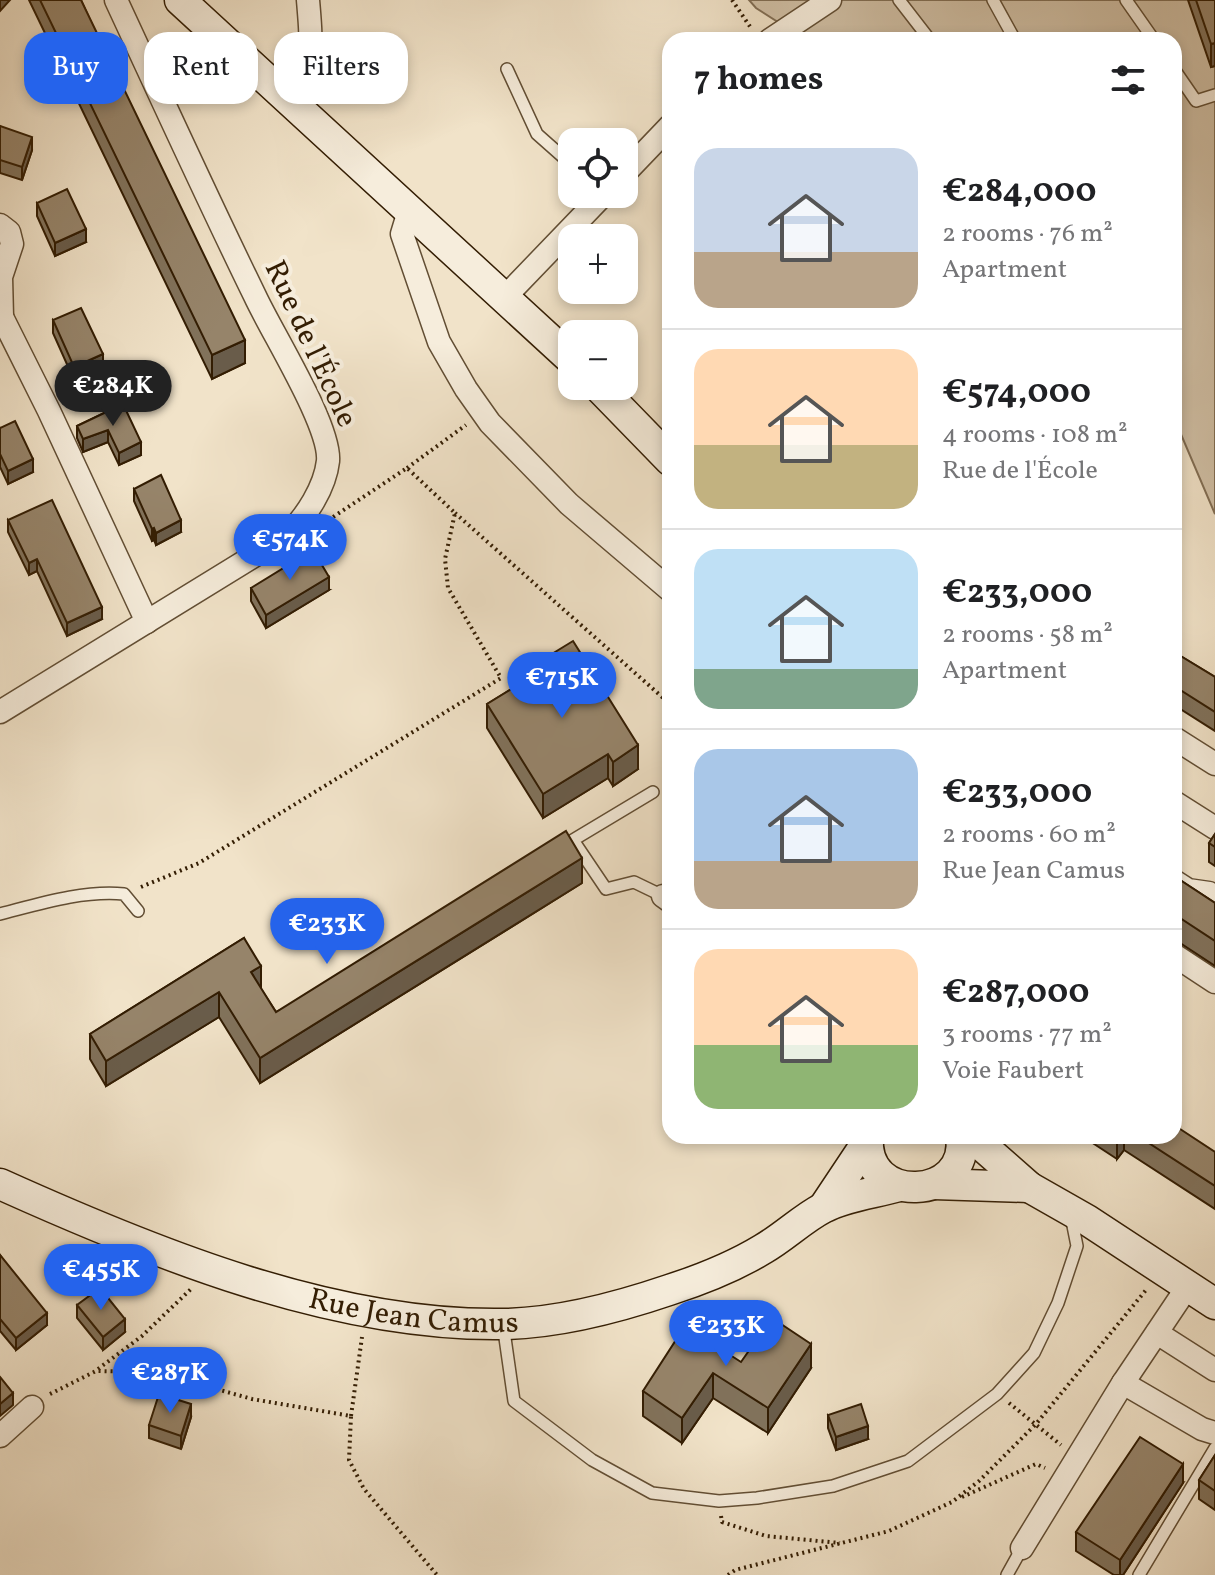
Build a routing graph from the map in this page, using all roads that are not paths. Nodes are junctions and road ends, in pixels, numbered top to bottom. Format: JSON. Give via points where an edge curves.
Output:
{"nodes":[{"id":1,"x":116,"y":0,"type":"edge"},
{"id":2,"x":180,"y":0,"type":"edge"},
{"id":3,"x":308,"y":0,"type":"edge"},
{"id":4,"x":830,"y":0,"type":"edge"},
{"id":5,"x":899,"y":0,"type":"edge"},
{"id":6,"x":993,"y":0,"type":"edge"},
{"id":7,"x":1126,"y":0,"type":"edge"},
{"id":8,"x":311,"y":32,"type":"edge"},
{"id":9,"x":795,"y":32,"type":"edge"},
{"id":10,"x":924,"y":32,"type":"edge"},
{"id":11,"x":1011,"y":32,"type":"edge"},
{"id":12,"x":1148,"y":32,"type":"edge"},
{"id":13,"x":507,"y":69,"type":"dead end"},
{"id":14,"x":1182,"y":81,"type":"edge"},
{"id":15,"x":274,"y":87,"type":"edge"},
{"id":16,"x":1215,"y":95,"type":"edge"},
{"id":17,"x":293,"y":104,"type":"edge"},
{"id":18,"x":662,"y":134,"type":"edge"},
{"id":19,"x":558,"y":153,"type":"edge"},
{"id":20,"x":638,"y":159,"type":"edge"},
{"id":21,"x":591,"y":208,"type":"edge"},
{"id":22,"x":409,"y":211,"type":"junction"},
{"id":23,"x":0,"y":225,"type":"edge"},
{"id":24,"x":504,"y":298,"type":"junction"},
{"id":25,"x":1,"y":315,"type":"edge"},
{"id":26,"x":558,"y":347,"type":"edge"},
{"id":27,"x":612,"y":400,"type":"edge"},
{"id":28,"x":662,"y":452,"type":"edge"},
{"id":29,"x":662,"y":583,"type":"edge"},
{"id":30,"x":147,"y":622,"type":"junction"},
{"id":31,"x":0,"y":712,"type":"edge"},
{"id":32,"x":1182,"y":743,"type":"edge"},
{"id":33,"x":1215,"y":764,"type":"edge"},
{"id":34,"x":653,"y":792,"type":"dead end"},
{"id":35,"x":1182,"y":807,"type":"edge"},
{"id":36,"x":1215,"y":828,"type":"edge"},
{"id":37,"x":1182,"y":886,"type":"edge"},
{"id":38,"x":662,"y":896,"type":"edge"},
{"id":39,"x":1215,"y":897,"type":"edge"},
{"id":40,"x":138,"y":911,"type":"dead end"},
{"id":41,"x":0,"y":914,"type":"edge"},
{"id":42,"x":1182,"y":960,"type":"edge"},
{"id":43,"x":1215,"y":982,"type":"edge"},
{"id":44,"x":864,"y":1144,"type":"edge"},
{"id":45,"x":869,"y":1144,"type":"edge"},
{"id":46,"x":972,"y":1144,"type":"edge"},
{"id":47,"x":982,"y":1144,"type":"edge"},
{"id":48,"x":0,"y":1184,"type":"edge"},
{"id":49,"x":934,"y":1184,"type":"junction"},
{"id":50,"x":899,"y":1186,"type":"junction"},
{"id":51,"x":1029,"y":1187,"type":"junction"},
{"id":52,"x":824,"y":1207,"type":"junction"},
{"id":53,"x":1070,"y":1212,"type":"junction"},
{"id":54,"x":1188,"y":1286,"type":"junction"},
{"id":55,"x":1215,"y":1304,"type":"edge"},
{"id":56,"x":503,"y":1324,"type":"junction"},
{"id":57,"x":1157,"y":1333,"type":"junction"},
{"id":58,"x":1215,"y":1370,"type":"edge"},
{"id":59,"x":1123,"y":1383,"type":"junction"},
{"id":60,"x":32,"y":1407,"type":"road end"},
{"id":61,"x":1215,"y":1433,"type":"edge"},
{"id":62,"x":0,"y":1436,"type":"edge"},
{"id":63,"x":1215,"y":1448,"type":"edge"},
{"id":64,"x":1022,"y":1548,"type":"joint"},
{"id":65,"x":1007,"y":1575,"type":"edge"},
{"id":66,"x":1139,"y":1575,"type":"edge"}],
"edges":[{"from":1,"to":30,"type":"street","name":"Rue de l'École","via":[[325,433],[328,461],[308,510],[288,535]]},
{"from":2,"to":15,"type":"street"},
{"from":3,"to":8,"type":"street"},
{"from":4,"to":9,"type":"street"},
{"from":5,"to":10,"type":"lane"},
{"from":6,"to":11,"type":"lane"},
{"from":7,"to":12,"type":"lane"},
{"from":13,"to":19,"type":"lane","via":[[537,134]]},
{"from":14,"to":16,"type":"lane","via":[[1196,101]]},
{"from":17,"to":22,"type":"street"},
{"from":18,"to":20,"type":"street"},
{"from":21,"to":24,"type":"street"},
{"from":22,"to":24,"type":"street"},
{"from":22,"to":29,"type":"street","via":[[402,234],[439,342],[466,389],[569,504]]},
{"from":23,"to":25,"type":"street","via":[[12,244],[1,277]]},
{"from":24,"to":26,"type":"street"},
{"from":25,"to":30,"type":"street"},
{"from":27,"to":28,"type":"street"},
{"from":30,"to":31,"type":"street","name":"Rue de l'École"},
{"from":32,"to":33,"type":"street"},
{"from":34,"to":38,"type":"lane","via":[[573,840],[606,889],[634,882]]},
{"from":35,"to":36,"type":"street"},
{"from":37,"to":39,"type":"street"},
{"from":40,"to":41,"type":"lane","via":[[124,894],[111,893]]},
{"from":42,"to":43,"type":"street"},
{"from":44,"to":52,"type":"street","name":"Rue Jean Camus"},
{"from":45,"to":50,"type":"street","via":[[871,1160],[882,1176]]},
{"from":46,"to":49,"type":"street"},
{"from":47,"to":51,"type":"street"},
{"from":48,"to":56,"type":"street","name":"Rue Jean Camus","via":[[78,1219],[287,1292],[366,1310]]},
{"from":49,"to":50,"type":"street","name":"Rue Jean Camus"},
{"from":49,"to":51,"type":"street","name":"Rue Jean Camus"},
{"from":50,"to":52,"type":"street","name":"Rue Jean Camus"},
{"from":51,"to":53,"type":"street"},
{"from":52,"to":56,"type":"street","name":"Rue Jean Camus","via":[[763,1250],[685,1285],[606,1309]]},
{"from":53,"to":54,"type":"street"},
{"from":53,"to":56,"type":"lane","via":[[1077,1246],[1034,1353],[997,1394],[908,1461],[833,1486],[719,1501],[652,1493],[592,1460],[514,1401]]},
{"from":54,"to":55,"type":"street"},
{"from":54,"to":57,"type":"street"},
{"from":57,"to":58,"type":"street"},
{"from":57,"to":59,"type":"street"},
{"from":59,"to":61,"type":"street"},
{"from":59,"to":64,"type":"street"},
{"from":60,"to":62,"type":"street"},
{"from":63,"to":66,"type":"lane"},
{"from":64,"to":65,"type":"lane"}]}
